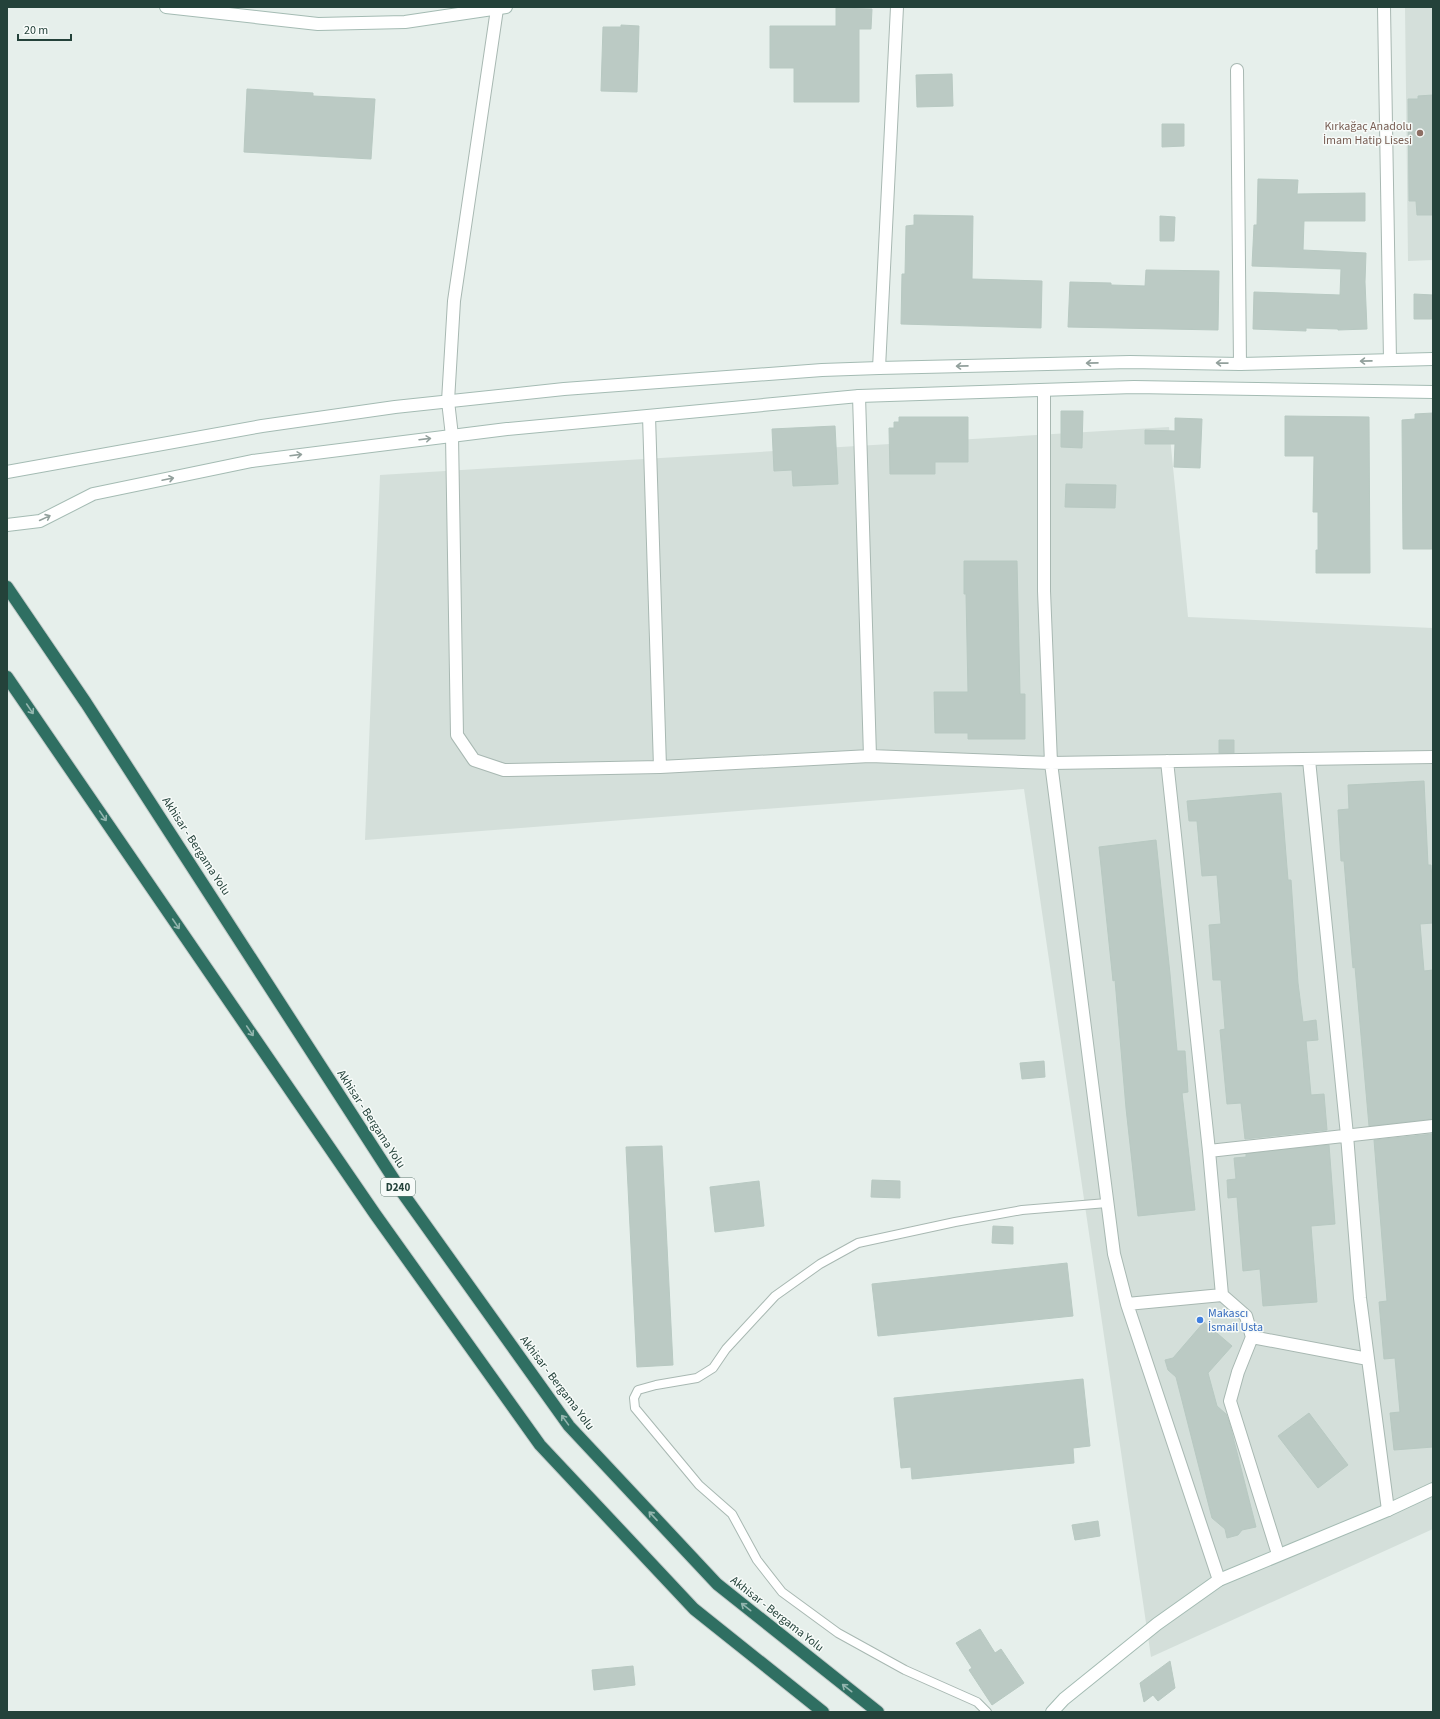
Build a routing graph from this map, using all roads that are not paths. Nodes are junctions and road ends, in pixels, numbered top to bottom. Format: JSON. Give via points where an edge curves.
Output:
{"nodes":[{"id":1,"x":166,"y":7,"type":"edge"},
{"id":2,"x":897,"y":7,"type":"edge"},
{"id":3,"x":1384,"y":7,"type":"edge"},
{"id":4,"x":501,"y":8,"type":"edge"},
{"id":5,"x":1237,"y":70,"type":"dead end"},
{"id":6,"x":1433,"y":359,"type":"edge"},
{"id":7,"x":1390,"y":360,"type":"junction"},
{"id":8,"x":1240,"y":364,"type":"junction"},
{"id":9,"x":879,"y":368,"type":"junction"},
{"id":10,"x":1044,"y":390,"type":"junction"},
{"id":11,"x":1433,"y":392,"type":"edge"},
{"id":12,"x":859,"y":396,"type":"junction"},
{"id":13,"x":448,"y":401,"type":"junction"},
{"id":14,"x":649,"y":416,"type":"junction"},
{"id":15,"x":452,"y":436,"type":"junction"},
{"id":16,"x":7,"y":472,"type":"edge"},
{"id":17,"x":7,"y":525,"type":"edge"},
{"id":18,"x":7,"y":587,"type":"edge"},
{"id":19,"x":7,"y":677,"type":"edge"},
{"id":20,"x":870,"y":756,"type":"junction"},
{"id":21,"x":1433,"y":758,"type":"edge"},
{"id":22,"x":1309,"y":760,"type":"junction"},
{"id":23,"x":1167,"y":761,"type":"junction"},
{"id":24,"x":1051,"y":763,"type":"junction"},
{"id":25,"x":660,"y":767,"type":"junction"},
{"id":26,"x":1433,"y":1126,"type":"edge"},
{"id":27,"x":1347,"y":1135,"type":"junction"},
{"id":28,"x":1209,"y":1151,"type":"junction"},
{"id":29,"x":1107,"y":1203,"type":"junction"},
{"id":30,"x":1222,"y":1295,"type":"junction"},
{"id":31,"x":1127,"y":1304,"type":"junction"},
{"id":32,"x":1252,"y":1337,"type":"junction"},
{"id":33,"x":1368,"y":1359,"type":"junction"},
{"id":34,"x":1433,"y":1489,"type":"edge"},
{"id":35,"x":1388,"y":1510,"type":"junction"},
{"id":36,"x":1278,"y":1554,"type":"junction"},
{"id":37,"x":1219,"y":1580,"type":"junction"},
{"id":38,"x":823,"y":1712,"type":"edge"},
{"id":39,"x":878,"y":1712,"type":"edge"},
{"id":40,"x":987,"y":1712,"type":"edge"},
{"id":41,"x":1052,"y":1712,"type":"edge"}],
"edges":[{"from":1,"to":4,"type":"street","via":[[318,24],[405,22]]},
{"from":2,"to":9,"type":"street"},
{"from":3,"to":7,"type":"street"},
{"from":4,"to":13,"type":"street","via":[[454,301]]},
{"from":5,"to":8,"type":"street"},
{"from":6,"to":7,"type":"street"},
{"from":7,"to":8,"type":"street","one_way":true},
{"from":8,"to":9,"type":"street","one_way":true,"via":[[1130,362]]},
{"from":9,"to":13,"type":"street","via":[[564,389]]},
{"from":10,"to":11,"type":"street","via":[[1134,387]]},
{"from":10,"to":12,"type":"street"},
{"from":10,"to":24,"type":"street","via":[[1044,590]]},
{"from":12,"to":14,"type":"street"},
{"from":12,"to":20,"type":"street"},
{"from":13,"to":15,"type":"street"},
{"from":13,"to":16,"type":"street","via":[[262,426]]},
{"from":14,"to":15,"type":"street"},
{"from":14,"to":25,"type":"street"},
{"from":17,"to":15,"type":"street","one_way":true,"via":[[40,521],[93,494],[244,462]]},
{"from":15,"to":25,"type":"street","via":[[457,735],[474,760],[504,770]]},
{"from":39,"to":18,"type":"highway","name":"Akhisar - Bergama Yolu","number":"D240","one_way":true,"via":[[717,1584],[569,1426],[404,1195],[86,702]]},
{"from":19,"to":38,"type":"highway","number":"D240","one_way":true,"via":[[375,1214],[540,1445],[694,1609]]},
{"from":20,"to":24,"type":"street"},
{"from":20,"to":25,"type":"street"},
{"from":21,"to":22,"type":"street"},
{"from":22,"to":23,"type":"street"},
{"from":22,"to":27,"type":"street"},
{"from":23,"to":24,"type":"street"},
{"from":23,"to":28,"type":"street"},
{"from":24,"to":29,"type":"street"},
{"from":26,"to":27,"type":"street"},
{"from":27,"to":28,"type":"street"},
{"from":27,"to":33,"type":"street","via":[[1360,1298]]},
{"from":28,"to":30,"type":"street"},
{"from":29,"to":31,"type":"street","via":[[1114,1254]]},
{"from":29,"to":40,"type":"lane","via":[[1022,1210],[858,1244],[820,1264],[775,1296],[726,1349],[713,1368],[697,1378],[638,1390],[634,1398],[635,1408],[699,1485],[732,1514],[757,1560],[782,1592],[838,1632],[905,1670],[977,1702]]},
{"from":30,"to":31,"type":"street"},
{"from":30,"to":32,"type":"street","via":[[1246,1316]]},
{"from":31,"to":37,"type":"street"},
{"from":32,"to":33,"type":"street"},
{"from":32,"to":36,"type":"street","via":[[1230,1401]]},
{"from":33,"to":35,"type":"street"},
{"from":34,"to":35,"type":"street"},
{"from":35,"to":36,"type":"street"},
{"from":36,"to":37,"type":"street"},
{"from":37,"to":41,"type":"street","via":[[1157,1624],[1064,1699]]}]}
